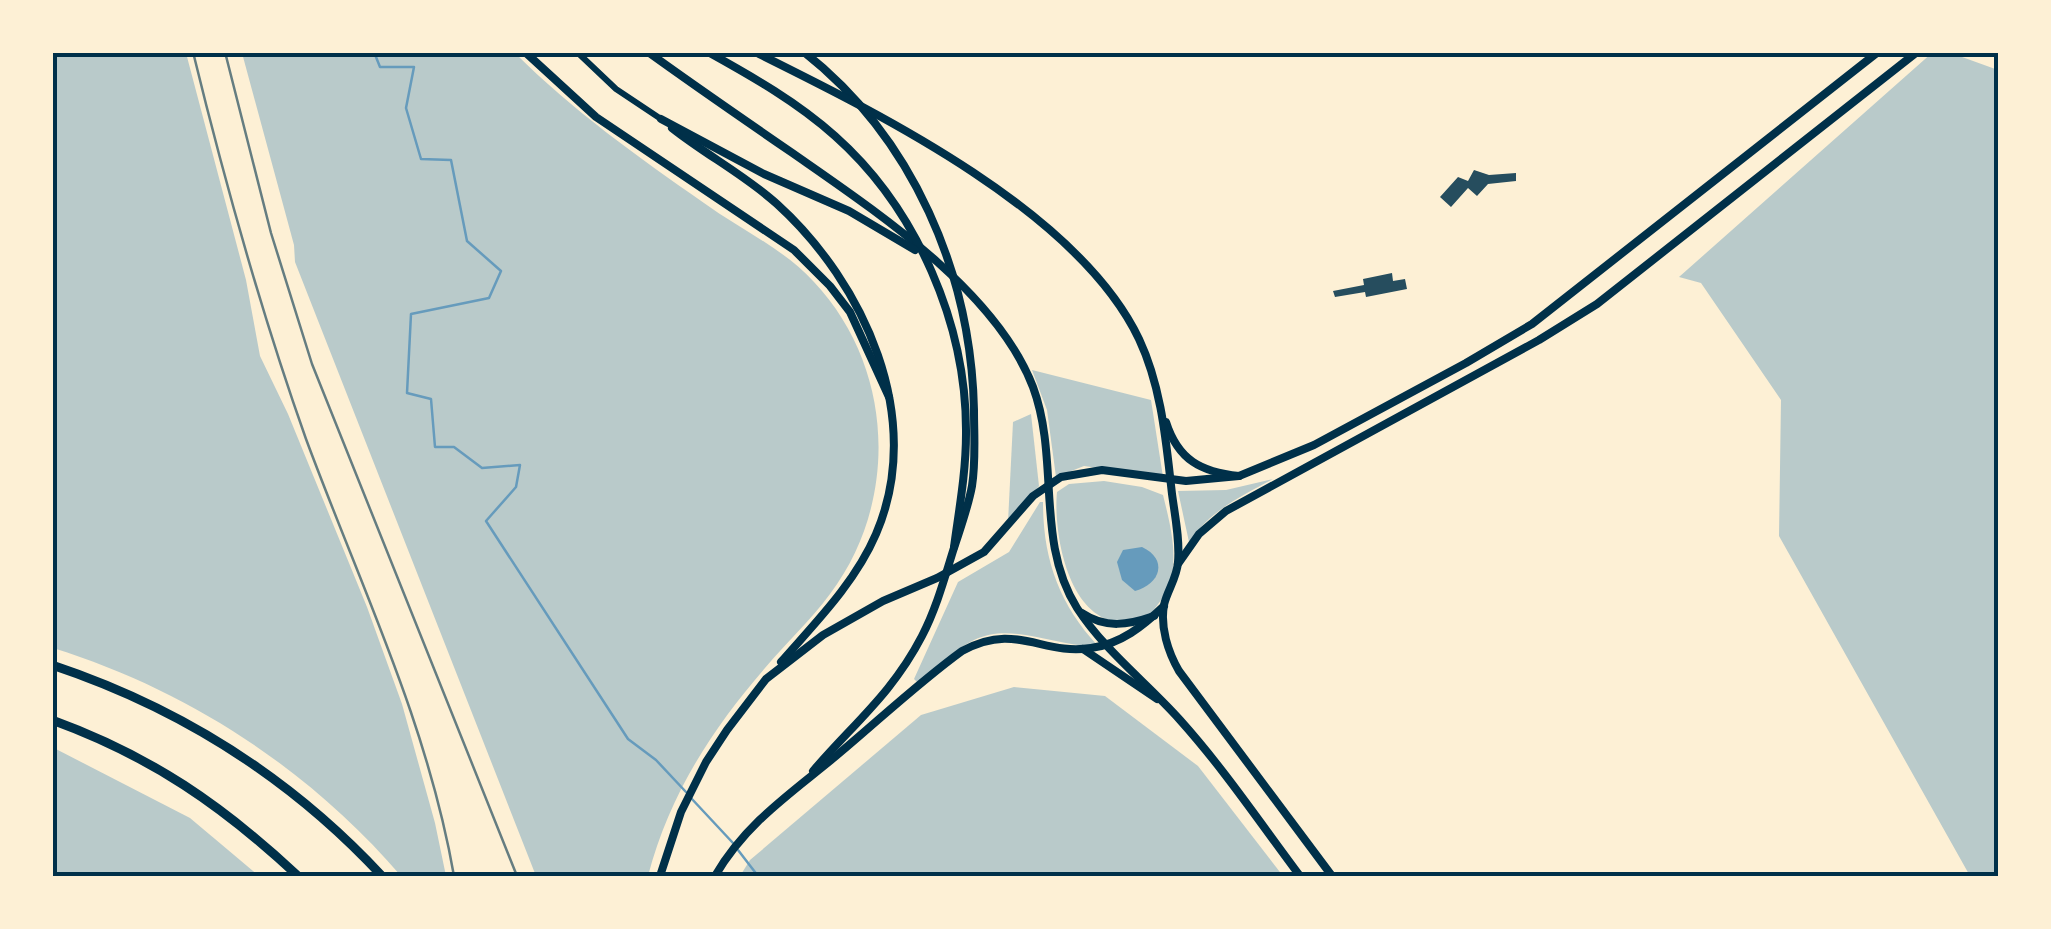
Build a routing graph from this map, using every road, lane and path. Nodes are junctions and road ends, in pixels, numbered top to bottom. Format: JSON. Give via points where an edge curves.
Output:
{"nodes":[{"id":1,"x":525,"y":52,"type":"edge"},
{"id":2,"x":576,"y":52,"type":"edge"},
{"id":3,"x":648,"y":52,"type":"edge"},
{"id":4,"x":708,"y":52,"type":"edge"},
{"id":5,"x":804,"y":52,"type":"edge"},
{"id":6,"x":1878,"y":52,"type":"edge"},
{"id":7,"x":1916,"y":52,"type":"edge"},
{"id":8,"x":1978,"y":52,"type":"edge"},
{"id":9,"x":1992,"y":52,"type":"edge"},
{"id":10,"x":759,"y":54,"type":"edge"},
{"id":11,"x":661,"y":119,"type":"junction"},
{"id":12,"x":940,"y":266,"type":"junction"},
{"id":13,"x":888,"y":397,"type":"junction"},
{"id":14,"x":1162,"y":408,"type":"junction"},
{"id":15,"x":1239,"y":476,"type":"junction"},
{"id":16,"x":1171,"y":480,"type":"junction"},
{"id":17,"x":1050,"y":484,"type":"junction"},
{"id":18,"x":953,"y":552,"type":"junction"},
{"id":19,"x":1178,"y":564,"type":"junction"},
{"id":20,"x":1164,"y":606,"type":"junction"},
{"id":21,"x":1078,"y":610,"type":"junction"},
{"id":22,"x":1154,"y":616,"type":"junction"},
{"id":23,"x":1107,"y":644,"type":"junction"},
{"id":24,"x":1083,"y":649,"type":"junction"},
{"id":25,"x":52,"y":665,"type":"edge"},
{"id":26,"x":766,"y":678,"type":"junction"},
{"id":27,"x":1165,"y":704,"type":"junction"},
{"id":28,"x":52,"y":720,"type":"edge"},
{"id":29,"x":813,"y":772,"type":"junction"},
{"id":30,"x":298,"y":876,"type":"edge"},
{"id":31,"x":382,"y":876,"type":"edge"},
{"id":32,"x":660,"y":876,"type":"edge"},
{"id":33,"x":715,"y":876,"type":"edge"},
{"id":34,"x":1300,"y":876,"type":"edge"},
{"id":35,"x":1332,"y":876,"type":"edge"}],
"edges":[{"from":1,"to":13,"type":"main road","via":[[596,117],[812,267],[850,312]]},
{"from":2,"to":11,"type":"main road"},
{"from":3,"to":12,"type":"main road","via":[[887,219]]},
{"from":4,"to":18,"type":"main road","via":[[838,138],[914,234],[957,355],[966,432]]},
{"from":5,"to":18,"type":"main road","via":[[865,112],[904,164],[953,272],[970,354],[974,430],[973,482]]},
{"from":6,"to":15,"type":"main road","via":[[1532,324],[1314,445]]},
{"from":7,"to":19,"type":"main road","via":[[1596,304],[1226,511]]},
{"from":8,"to":9,"type":"street"},
{"from":10,"to":14,"type":"main road","via":[[905,129],[992,185],[1056,238],[1128,319]]},
{"from":11,"to":12,"type":"main road","via":[[849,211]]},
{"from":11,"to":13,"type":"main road","via":[[768,197],[814,243],[857,307]]},
{"from":12,"to":17,"type":"main road","via":[[998,326],[1026,372],[1042,417]]},
{"from":13,"to":26,"type":"main road","via":[[892,466],[876,534],[838,596]]},
{"from":14,"to":15,"type":"main road","via":[[1187,459],[1204,470]]},
{"from":14,"to":16,"type":"main road"},
{"from":15,"to":16,"type":"main road"},
{"from":16,"to":17,"type":"main road","via":[[1090,470]]},
{"from":16,"to":19,"type":"main road"},
{"from":17,"to":21,"type":"main road","via":[[1054,552]]},
{"from":17,"to":26,"type":"main road","via":[[984,552],[844,622]]},
{"from":18,"to":29,"type":"main road","via":[[935,609],[892,685]]},
{"from":19,"to":20,"type":"main road"},
{"from":20,"to":22,"type":"main road"},
{"from":20,"to":35,"type":"main road","via":[[1168,647],[1179,671]]},
{"from":21,"to":22,"type":"main road","via":[[1112,625]]},
{"from":21,"to":23,"type":"main road"},
{"from":22,"to":23,"type":"main road"},
{"from":23,"to":24,"type":"main road"},
{"from":23,"to":27,"type":"main road"},
{"from":24,"to":27,"type":"main road"},
{"from":24,"to":29,"type":"main road","via":[[998,638],[981,642]]},
{"from":25,"to":31,"type":"highway","via":[[150,704],[232,748],[307,803]]},
{"from":26,"to":32,"type":"main road","via":[[706,762]]},
{"from":27,"to":34,"type":"main road"},
{"from":28,"to":30,"type":"highway","via":[[108,740],[176,779]]},
{"from":29,"to":33,"type":"main road","via":[[755,824]]}]}
